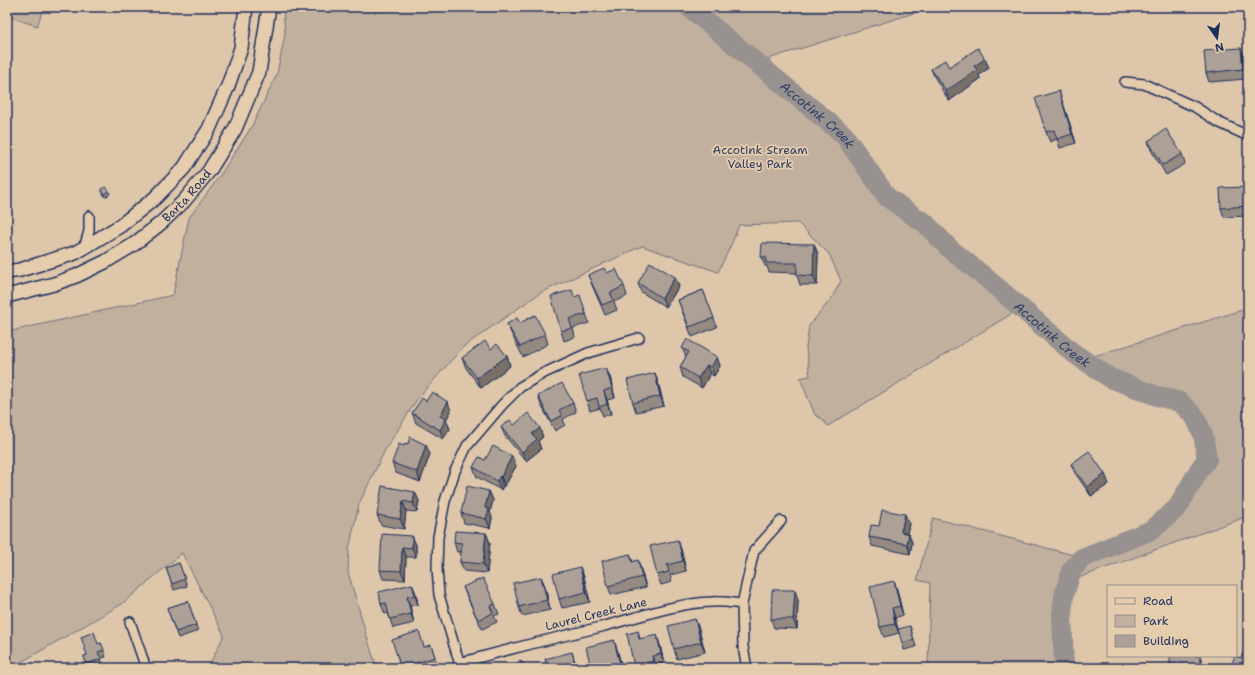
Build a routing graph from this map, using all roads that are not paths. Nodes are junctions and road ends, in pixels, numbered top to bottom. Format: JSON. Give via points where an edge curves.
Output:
{"nodes":[{"id":1,"x":246,"y":7,"type":"edge"},
{"id":2,"x":269,"y":7,"type":"edge"},
{"id":3,"x":1125,"y":82,"type":"dead end"},
{"id":4,"x":1248,"y":136,"type":"edge"},
{"id":5,"x":89,"y":216,"type":"dead end"},
{"id":6,"x":84,"y":248,"type":"junction"},
{"id":7,"x":7,"y":272,"type":"edge"},
{"id":8,"x":7,"y":296,"type":"edge"},
{"id":9,"x":639,"y":338,"type":"dead end"},
{"id":10,"x":781,"y":521,"type":"dead end"},
{"id":11,"x":742,"y":604,"type":"junction"},
{"id":12,"x":130,"y":622,"type":"dead end"},
{"id":13,"x":460,"y":665,"type":"edge"},
{"id":14,"x":146,"y":668,"type":"edge"},
{"id":15,"x":747,"y":668,"type":"edge"}],
"edges":[{"from":1,"to":6,"type":"street","name":"Barta Road","via":[[241,48],[228,86],[209,129],[184,168],[155,198],[120,226]]},
{"from":2,"to":8,"type":"street","name":"Barta Road","via":[[259,72],[235,129],[209,171],[184,200],[161,223],[106,262],[54,284]]},
{"from":3,"to":4,"type":"street","via":[[1144,84],[1195,107],[1218,122]]},
{"from":5,"to":6,"type":"street","via":[[89,230]]},
{"from":6,"to":7,"type":"street","name":"Barta Road","via":[[75,253]]},
{"from":9,"to":13,"type":"street","via":[[588,353],[520,387],[467,446],[445,501],[438,538],[437,568],[439,595]]},
{"from":10,"to":11,"type":"street","via":[[754,551]]},
{"from":11,"to":13,"type":"street","name":"Laurel Creek Lane","via":[[712,602],[680,606],[530,643]]},
{"from":11,"to":15,"type":"street","via":[[743,647]]},
{"from":12,"to":14,"type":"street"}]}
